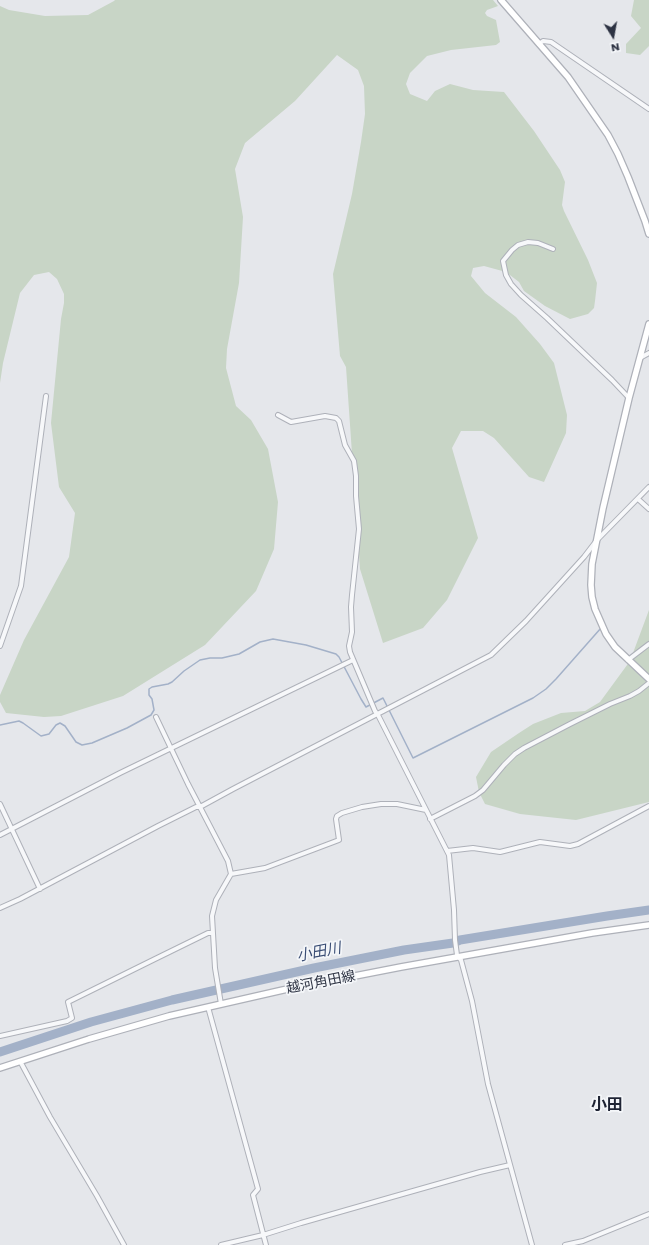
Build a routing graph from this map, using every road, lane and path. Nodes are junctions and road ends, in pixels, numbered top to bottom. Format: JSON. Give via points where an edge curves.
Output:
{"nodes":[{"id":1,"x":501,"y":0,"type":"edge"},
{"id":2,"x":539,"y":44,"type":"junction"},
{"id":3,"x":649,"y":109,"type":"edge"},
{"id":4,"x":649,"y":234,"type":"edge"},
{"id":5,"x":553,"y":249,"type":"dead end"},
{"id":6,"x":649,"y":324,"type":"edge"},
{"id":7,"x":649,"y":353,"type":"edge"},
{"id":8,"x":640,"y":358,"type":"junction"},
{"id":9,"x":46,"y":396,"type":"dead end"},
{"id":10,"x":629,"y":398,"type":"junction"},
{"id":11,"x":278,"y":415,"type":"dead end"},
{"id":12,"x":649,"y":487,"type":"edge"},
{"id":13,"x":638,"y":500,"type":"junction"},
{"id":14,"x":649,"y":509,"type":"edge"},
{"id":15,"x":597,"y":540,"type":"junction"},
{"id":16,"x":649,"y":644,"type":"edge"},
{"id":17,"x":0,"y":646,"type":"edge"},
{"id":18,"x":353,"y":660,"type":"junction"},
{"id":19,"x":628,"y":660,"type":"junction"},
{"id":20,"x":649,"y":679,"type":"edge"},
{"id":21,"x":649,"y":682,"type":"edge"},
{"id":22,"x":378,"y":715,"type":"junction"},
{"id":23,"x":156,"y":717,"type":"dead end"},
{"id":24,"x":171,"y":749,"type":"junction"},
{"id":25,"x":0,"y":804,"type":"edge"},
{"id":26,"x":649,"y":806,"type":"edge"},
{"id":27,"x":200,"y":807,"type":"junction"},
{"id":28,"x":426,"y":810,"type":"junction"},
{"id":29,"x":430,"y":819,"type":"junction"},
{"id":30,"x":12,"y":828,"type":"junction"},
{"id":31,"x":0,"y":835,"type":"edge"},
{"id":32,"x":447,"y":852,"type":"junction"},
{"id":33,"x":231,"y":874,"type":"junction"},
{"id":34,"x":40,"y":889,"type":"junction"},
{"id":35,"x":0,"y":908,"type":"edge"},
{"id":36,"x":649,"y":925,"type":"edge"},
{"id":37,"x":212,"y":933,"type":"junction"},
{"id":38,"x":459,"y":957,"type":"junction"},
{"id":39,"x":221,"y":1004,"type":"junction"},
{"id":40,"x":208,"y":1008,"type":"junction"},
{"id":41,"x":0,"y":1036,"type":"edge"},
{"id":42,"x":20,"y":1061,"type":"junction"},
{"id":43,"x":0,"y":1068,"type":"edge"},
{"id":44,"x":510,"y":1164,"type":"junction"},
{"id":45,"x":649,"y":1214,"type":"edge"},
{"id":46,"x":263,"y":1235,"type":"junction"},
{"id":47,"x":124,"y":1245,"type":"edge"},
{"id":48,"x":221,"y":1245,"type":"edge"},
{"id":49,"x":266,"y":1245,"type":"edge"},
{"id":50,"x":532,"y":1245,"type":"edge"},
{"id":51,"x":565,"y":1245,"type":"edge"}],
"edges":[{"from":1,"to":2,"type":"main road"},
{"from":2,"to":3,"type":"street","via":[[543,41],[551,42]]},
{"from":2,"to":4,"type":"main road","via":[[568,77],[608,135],[628,177]]},
{"from":5,"to":10,"type":"street","via":[[533,242],[518,244],[503,261],[506,275],[521,295]]},
{"from":6,"to":8,"type":"main road"},
{"from":7,"to":8,"type":"street"},
{"from":8,"to":10,"type":"main road"},
{"from":9,"to":17,"type":"street","via":[[21,586]]},
{"from":10,"to":15,"type":"main road"},
{"from":11,"to":18,"type":"street","via":[[291,422],[325,416],[336,418],[345,445],[354,461],[358,529],[349,646]]},
{"from":12,"to":13,"type":"street"},
{"from":13,"to":14,"type":"street"},
{"from":13,"to":15,"type":"street"},
{"from":15,"to":19,"type":"main road","via":[[592,564],[592,597],[606,634]]},
{"from":15,"to":22,"type":"street","via":[[544,601],[491,655]]},
{"from":16,"to":19,"type":"street"},
{"from":18,"to":22,"type":"street"},
{"from":18,"to":24,"type":"street"},
{"from":19,"to":20,"type":"main road"},
{"from":21,"to":29,"type":"street","via":[[630,696],[524,748],[504,765],[483,790]]},
{"from":22,"to":27,"type":"street"},
{"from":22,"to":28,"type":"street"},
{"from":23,"to":24,"type":"street"},
{"from":24,"to":27,"type":"street"},
{"from":24,"to":30,"type":"street"},
{"from":25,"to":30,"type":"street"},
{"from":26,"to":32,"type":"street","via":[[570,846],[540,842],[500,852],[473,848]]},
{"from":27,"to":33,"type":"street","via":[[228,861]]},
{"from":27,"to":34,"type":"street","via":[[158,826]]},
{"from":28,"to":29,"type":"street"},
{"from":28,"to":33,"type":"street","via":[[397,804],[381,804],[342,813],[336,819],[340,840],[265,868]]},
{"from":29,"to":32,"type":"street"},
{"from":30,"to":31,"type":"street"},
{"from":30,"to":34,"type":"street"},
{"from":32,"to":38,"type":"street","via":[[451,870],[455,940]]},
{"from":33,"to":37,"type":"street","via":[[216,900],[212,916]]},
{"from":34,"to":35,"type":"street"},
{"from":36,"to":38,"type":"main road","name":"越河角田線"},
{"from":37,"to":39,"type":"street"},
{"from":37,"to":41,"type":"street","via":[[155,958],[68,1002],[72,1018],[67,1021]]},
{"from":38,"to":39,"type":"main road","name":"越河角田線"},
{"from":38,"to":44,"type":"street","via":[[472,1001],[488,1084]]},
{"from":39,"to":40,"type":"main road","name":"越河角田線"},
{"from":40,"to":42,"type":"main road","name":"越河角田線","via":[[169,1016]]},
{"from":40,"to":46,"type":"street","via":[[258,1189],[253,1195]]},
{"from":42,"to":43,"type":"main road","name":"越河角田線"},
{"from":42,"to":47,"type":"street"},
{"from":44,"to":46,"type":"street"},
{"from":44,"to":50,"type":"street"},
{"from":45,"to":51,"type":"street","via":[[583,1241]]},
{"from":46,"to":48,"type":"street"},
{"from":46,"to":49,"type":"street"}]}
